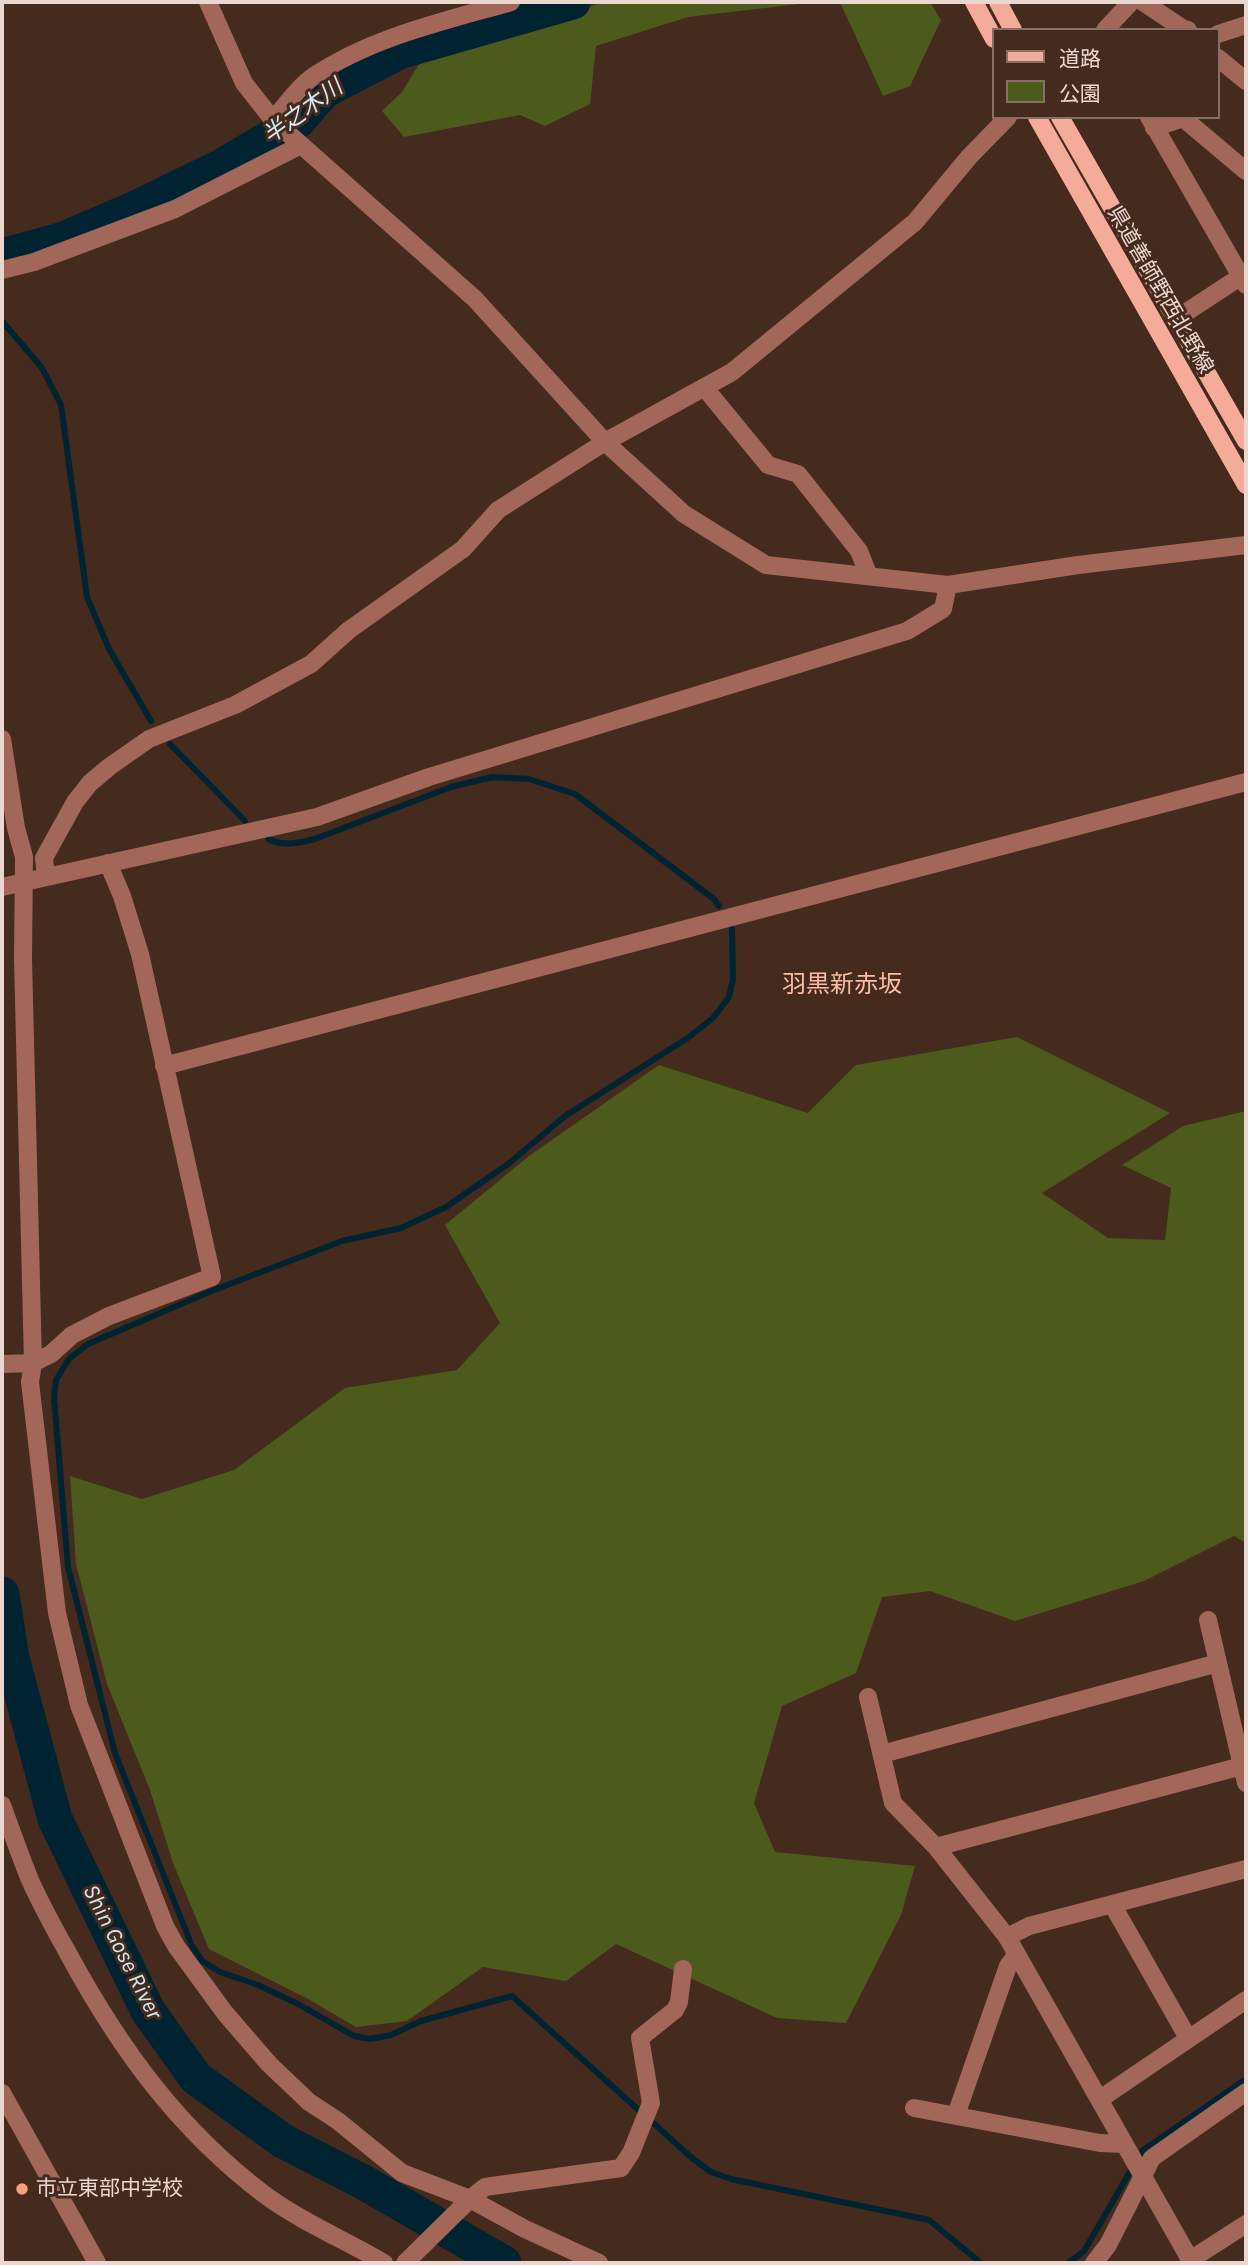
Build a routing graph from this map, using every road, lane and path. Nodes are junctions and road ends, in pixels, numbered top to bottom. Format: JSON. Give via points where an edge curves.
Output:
{"nodes":[{"id":1,"x":208,"y":2,"type":"edge"},
{"id":2,"x":511,"y":2,"type":"edge"},
{"id":3,"x":974,"y":2,"type":"edge"},
{"id":4,"x":998,"y":2,"type":"edge"},
{"id":5,"x":1131,"y":2,"type":"edge"},
{"id":6,"x":1143,"y":2,"type":"edge"},
{"id":7,"x":1246,"y":25,"type":"edge"},
{"id":8,"x":1012,"y":28,"type":"edge"},
{"id":9,"x":1107,"y":28,"type":"edge"},
{"id":10,"x":1183,"y":28,"type":"edge"},
{"id":11,"x":1220,"y":33,"type":"edge"},
{"id":12,"x":992,"y":35,"type":"edge"},
{"id":13,"x":1220,"y":60,"type":"edge"},
{"id":14,"x":1246,"y":81,"type":"edge"},
{"id":15,"x":1006,"y":119,"type":"edge"},
{"id":16,"x":1038,"y":119,"type":"edge"},
{"id":17,"x":1061,"y":119,"type":"edge"},
{"id":18,"x":1177,"y":119,"type":"edge"},
{"id":19,"x":1184,"y":119,"type":"edge"},
{"id":20,"x":273,"y":120,"type":"junction"},
{"id":21,"x":1152,"y":123,"type":"edge"},
{"id":22,"x":301,"y":145,"type":"junction"},
{"id":23,"x":1246,"y":171,"type":"edge"},
{"id":24,"x":2,"y":270,"type":"edge"},
{"id":25,"x":1244,"y":278,"type":"edge"},
{"id":26,"x":1176,"y":319,"type":"junction"},
{"id":27,"x":704,"y":387,"type":"junction"},
{"id":28,"x":1246,"y":440,"type":"edge"},
{"id":29,"x":605,"y":442,"type":"junction"},
{"id":30,"x":1246,"y":485,"type":"edge"},
{"id":31,"x":1246,"y":545,"type":"edge"},
{"id":32,"x":869,"y":576,"type":"junction"},
{"id":33,"x":948,"y":585,"type":"junction"},
{"id":34,"x":2,"y":739,"type":"edge"},
{"id":35,"x":1246,"y":782,"type":"edge"},
{"id":36,"x":108,"y":863,"type":"junction"},
{"id":37,"x":46,"y":877,"type":"junction"},
{"id":38,"x":15,"y":884,"type":"edge"},
{"id":39,"x":164,"y":1066,"type":"junction"},
{"id":40,"x":33,"y":1363,"type":"junction"},
{"id":41,"x":2,"y":1364,"type":"edge"},
{"id":42,"x":1208,"y":1620,"type":"dead end"},
{"id":43,"x":1218,"y":1663,"type":"junction"},
{"id":44,"x":868,"y":1697,"type":"dead end"},
{"id":45,"x":882,"y":1754,"type":"junction"},
{"id":46,"x":1244,"y":1774,"type":"edge"},
{"id":47,"x":2,"y":1805,"type":"edge"},
{"id":48,"x":936,"y":1847,"type":"junction"},
{"id":49,"x":1246,"y":1868,"type":"edge"},
{"id":50,"x":1112,"y":1905,"type":"junction"},
{"id":51,"x":1007,"y":1937,"type":"junction"},
{"id":52,"x":1017,"y":1954,"type":"junction"},
{"id":53,"x":683,"y":1969,"type":"dead end"},
{"id":54,"x":1246,"y":2000,"type":"edge"},
{"id":55,"x":1188,"y":2038,"type":"junction"},
{"id":56,"x":1246,"y":2092,"type":"edge"},
{"id":57,"x":2,"y":2093,"type":"edge"},
{"id":58,"x":1100,"y":2099,"type":"junction"},
{"id":59,"x":914,"y":2108,"type":"dead end"},
{"id":60,"x":956,"y":2115,"type":"junction"},
{"id":61,"x":1134,"y":2161,"type":"junction"},
{"id":62,"x":470,"y":2199,"type":"junction"},
{"id":63,"x":1246,"y":2224,"type":"edge"},
{"id":64,"x":408,"y":2260,"type":"edge"},
{"id":65,"x":1191,"y":2262,"type":"edge"},
{"id":66,"x":97,"y":2263,"type":"edge"},
{"id":67,"x":384,"y":2263,"type":"edge"},
{"id":68,"x":599,"y":2263,"type":"edge"},
{"id":69,"x":1094,"y":2263,"type":"edge"}],
"edges":[{"from":1,"to":20,"type":"street","via":[[244,83]]},
{"from":2,"to":20,"type":"street","via":[[352,54],[311,78]]},
{"from":3,"to":12,"type":"main road"},
{"from":4,"to":8,"type":"main road"},
{"from":5,"to":9,"type":"street"},
{"from":6,"to":10,"type":"street"},
{"from":7,"to":11,"type":"street"},
{"from":13,"to":14,"type":"street"},
{"from":15,"to":27,"type":"street","via":[[915,222],[732,372]]},
{"from":16,"to":30,"type":"main road","name":"県道善師野西北野線"},
{"from":17,"to":26,"type":"main road","name":"県道善師野西北野線"},
{"from":18,"to":21,"type":"street"},
{"from":19,"to":23,"type":"street"},
{"from":20,"to":22,"type":"street"},
{"from":21,"to":25,"type":"street"},
{"from":22,"to":24,"type":"street","via":[[175,209]]},
{"from":22,"to":29,"type":"street","via":[[475,299]]},
{"from":25,"to":26,"type":"street"},
{"from":26,"to":28,"type":"main road","name":"県道善師野西北野線"},
{"from":27,"to":29,"type":"street"},
{"from":27,"to":32,"type":"street","via":[[768,465],[798,474],[859,551]]},
{"from":29,"to":32,"type":"street","via":[[684,514],[766,565]]},
{"from":29,"to":37,"type":"street","via":[[498,510],[463,549],[349,630],[312,664],[234,705],[149,739],[109,767],[75,802],[44,858]]},
{"from":31,"to":33,"type":"street"},
{"from":32,"to":33,"type":"street"},
{"from":33,"to":36,"type":"street","via":[[943,609],[907,631],[429,777],[317,817]]},
{"from":34,"to":38,"type":"street","via":[[24,857]]},
{"from":35,"to":39,"type":"street"},
{"from":36,"to":37,"type":"street"},
{"from":36,"to":39,"type":"street","via":[[140,954]]},
{"from":37,"to":38,"type":"street"},
{"from":38,"to":40,"type":"street","via":[[23,959]]},
{"from":39,"to":40,"type":"street","via":[[212,1277],[109,1316]]},
{"from":40,"to":41,"type":"street"},
{"from":40,"to":62,"type":"street","via":[[30,1382],[57,1613],[79,1705],[165,1926],[225,2012],[309,2102],[402,2173]]},
{"from":42,"to":43,"type":"street"},
{"from":43,"to":45,"type":"street"},
{"from":43,"to":46,"type":"street"},
{"from":44,"to":45,"type":"street"},
{"from":45,"to":48,"type":"street","via":[[893,1803]]},
{"from":46,"to":48,"type":"street"},
{"from":47,"to":67,"type":"street","via":[[30,1880],[89,1992],[133,2061],[230,2167],[318,2228]]},
{"from":48,"to":51,"type":"street"},
{"from":49,"to":50,"type":"street"},
{"from":50,"to":51,"type":"street","via":[[1029,1926]]},
{"from":50,"to":55,"type":"street"},
{"from":51,"to":52,"type":"street"},
{"from":52,"to":58,"type":"street"},
{"from":52,"to":60,"type":"street","via":[[1008,1966]]},
{"from":53,"to":62,"type":"street","via":[[675,2010],[640,2038],[651,2103],[621,2168],[485,2187]]},
{"from":54,"to":55,"type":"street"},
{"from":55,"to":58,"type":"street"},
{"from":56,"to":61,"type":"street","via":[[1152,2158]]},
{"from":57,"to":66,"type":"street"},
{"from":58,"to":61,"type":"street"},
{"from":59,"to":60,"type":"street"},
{"from":60,"to":61,"type":"street","via":[[1100,2143]]},
{"from":61,"to":65,"type":"street"},
{"from":61,"to":69,"type":"street","via":[[1139,2188]]},
{"from":62,"to":64,"type":"street"},
{"from":62,"to":68,"type":"street"},
{"from":63,"to":65,"type":"street"}]}
